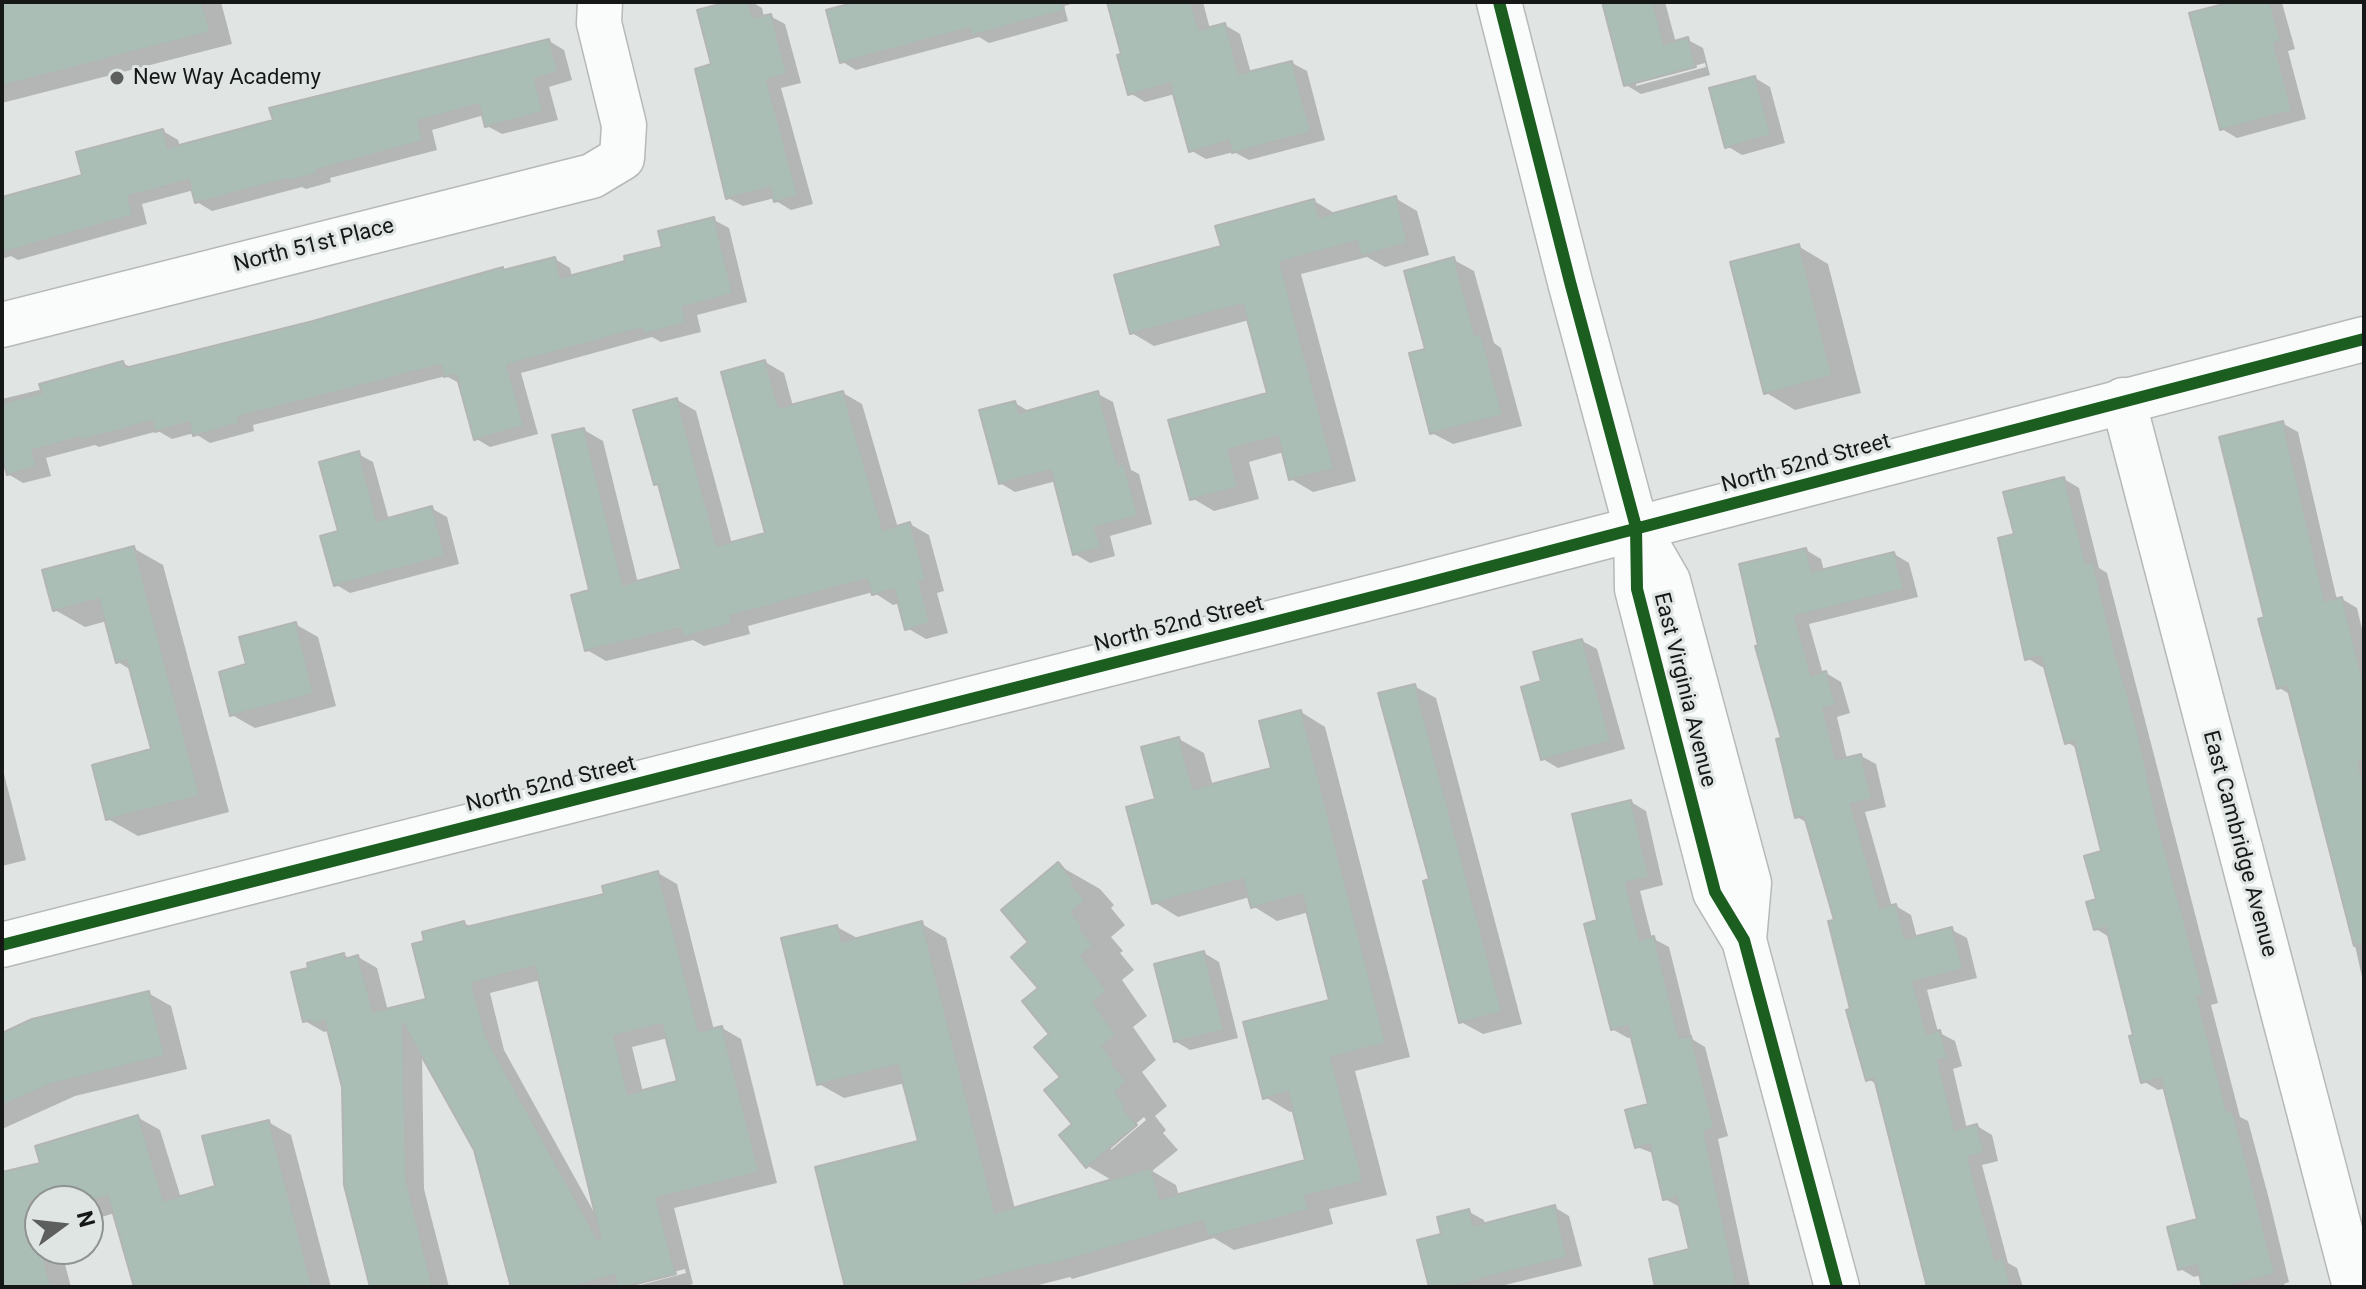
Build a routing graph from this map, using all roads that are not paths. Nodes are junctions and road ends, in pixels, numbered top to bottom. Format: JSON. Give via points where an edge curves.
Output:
{"nodes":[{"id":1,"x":600,"y":2,"type":"edge"},
{"id":2,"x":1499,"y":2,"type":"edge"},
{"id":3,"x":2,"y":325,"type":"edge"},
{"id":4,"x":2364,"y":339,"type":"edge"},
{"id":5,"x":2123,"y":400,"type":"junction"},
{"id":6,"x":1636,"y":527,"type":"junction"},
{"id":7,"x":2,"y":945,"type":"edge"},
{"id":8,"x":1837,"y":1287,"type":"edge"},
{"id":9,"x":2355,"y":1287,"type":"edge"}],
"edges":[{"from":1,"to":3,"type":"street","name":"North 51st Place","via":[[599,23],[624,125],[622,158],[592,176]]},
{"from":2,"to":6,"type":"street","name":"East Virginia Avenue"},
{"from":4,"to":5,"type":"street","name":"North 52nd Street"},
{"from":5,"to":6,"type":"street","name":"North 52nd Street"},
{"from":5,"to":9,"type":"street","name":"East Cambridge Avenue"},
{"from":6,"to":7,"type":"street","name":"North 52nd Street"},
{"from":6,"to":8,"type":"street","name":"East Virginia Avenue","via":[[1668,581],[1749,883],[1744,940]]}]}
